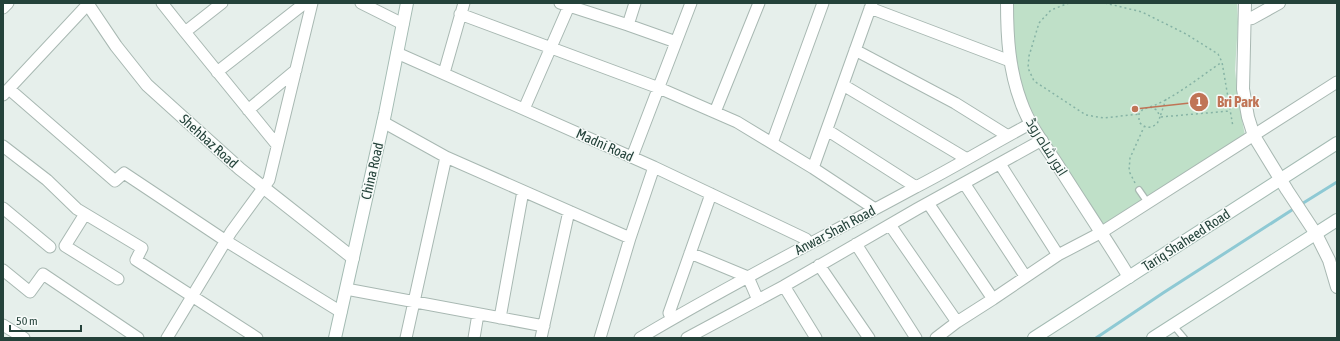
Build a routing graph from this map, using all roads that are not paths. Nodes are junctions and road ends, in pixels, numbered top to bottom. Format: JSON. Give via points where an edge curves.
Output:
{"nodes":[{"id":1,"x":8,"y":3,"type":"edge"},
{"id":2,"x":88,"y":3,"type":"edge"},
{"id":3,"x":162,"y":3,"type":"edge"},
{"id":4,"x":222,"y":3,"type":"edge"},
{"id":5,"x":305,"y":3,"type":"edge"},
{"id":6,"x":312,"y":3,"type":"edge"},
{"id":7,"x":361,"y":3,"type":"edge"},
{"id":8,"x":407,"y":3,"type":"edge"},
{"id":9,"x":464,"y":3,"type":"edge"},
{"id":10,"x":635,"y":3,"type":"edge"},
{"id":11,"x":691,"y":3,"type":"edge"},
{"id":12,"x":759,"y":3,"type":"edge"},
{"id":13,"x":823,"y":3,"type":"edge"},
{"id":14,"x":1007,"y":3,"type":"edge"},
{"id":15,"x":1245,"y":3,"type":"edge"},
{"id":16,"x":1279,"y":3,"type":"edge"},
{"id":17,"x":564,"y":4,"type":"edge"},
{"id":18,"x":871,"y":6,"type":"edge"},
{"id":19,"x":3,"y":8,"type":"edge"},
{"id":20,"x":460,"y":14,"type":"junction"},
{"id":21,"x":1246,"y":19,"type":"junction"},
{"id":22,"x":403,"y":24,"type":"junction"},
{"id":23,"x":628,"y":25,"type":"junction"},
{"id":24,"x":185,"y":32,"type":"junction"},
{"id":25,"x":676,"y":42,"type":"junction"},
{"id":26,"x":550,"y":47,"type":"junction"},
{"id":27,"x":855,"y":50,"type":"junction"},
{"id":28,"x":397,"y":53,"type":"junction"},
{"id":29,"x":1010,"y":61,"type":"junction"},
{"id":30,"x":296,"y":70,"type":"junction"},
{"id":31,"x":217,"y":72,"type":"junction"},
{"id":32,"x":444,"y":73,"type":"junction"},
{"id":33,"x":1337,"y":82,"type":"edge"},
{"id":34,"x":843,"y":84,"type":"junction"},
{"id":35,"x":659,"y":88,"type":"junction"},
{"id":36,"x":6,"y":92,"type":"edge"},
{"id":37,"x":524,"y":109,"type":"junction"},
{"id":38,"x":248,"y":110,"type":"junction"},
{"id":39,"x":715,"y":112,"type":"junction"},
{"id":40,"x":383,"y":122,"type":"junction"},
{"id":41,"x":1030,"y":124,"type":"junction"},
{"id":42,"x":827,"y":130,"type":"junction"},
{"id":43,"x":1008,"y":136,"type":"junction"},
{"id":44,"x":1254,"y":136,"type":"junction"},
{"id":45,"x":1042,"y":140,"type":"junction"},
{"id":46,"x":772,"y":143,"type":"junction"},
{"id":47,"x":1337,"y":143,"type":"edge"},
{"id":48,"x":277,"y":145,"type":"junction"},
{"id":49,"x":3,"y":146,"type":"edge"},
{"id":50,"x":446,"y":157,"type":"junction"},
{"id":51,"x":632,"y":157,"type":"junction"},
{"id":52,"x":967,"y":159,"type":"junction"},
{"id":53,"x":1000,"y":164,"type":"junction"},
{"id":54,"x":654,"y":167,"type":"junction"},
{"id":55,"x":813,"y":168,"type":"junction"},
{"id":56,"x":1280,"y":179,"type":"junction"},
{"id":57,"x":964,"y":183,"type":"junction"},
{"id":58,"x":264,"y":187,"type":"junction"},
{"id":59,"x":916,"y":188,"type":"junction"},
{"id":60,"x":1139,"y":190,"type":"road end"},
{"id":61,"x":523,"y":191,"type":"junction"},
{"id":62,"x":711,"y":194,"type":"junction"},
{"id":63,"x":928,"y":203,"type":"junction"},
{"id":64,"x":1148,"y":203,"type":"junction"},
{"id":65,"x":3,"y":208,"type":"edge"},
{"id":66,"x":875,"y":208,"type":"junction"},
{"id":67,"x":569,"y":211,"type":"junction"},
{"id":68,"x":85,"y":214,"type":"junction"},
{"id":69,"x":1337,"y":220,"type":"edge"},
{"id":70,"x":890,"y":224,"type":"junction"},
{"id":71,"x":1102,"y":232,"type":"junction"},
{"id":72,"x":1316,"y":234,"type":"junction"},
{"id":73,"x":630,"y":238,"type":"junction"},
{"id":74,"x":226,"y":240,"type":"junction"},
{"id":75,"x":809,"y":244,"type":"junction"},
{"id":76,"x":856,"y":244,"type":"junction"},
{"id":77,"x":50,"y":246,"type":"dead end"},
{"id":78,"x":690,"y":253,"type":"junction"},
{"id":79,"x":1058,"y":255,"type":"junction"},
{"id":80,"x":353,"y":258,"type":"junction"},
{"id":81,"x":819,"y":265,"type":"junction"},
{"id":82,"x":3,"y":270,"type":"edge"},
{"id":83,"x":1025,"y":276,"type":"junction"},
{"id":84,"x":748,"y":277,"type":"junction"},
{"id":85,"x":1129,"y":277,"type":"junction"},
{"id":86,"x":118,"y":278,"type":"dead end"},
{"id":87,"x":1337,"y":284,"type":"edge"},
{"id":88,"x":784,"y":286,"type":"junction"},
{"id":89,"x":346,"y":289,"type":"junction"},
{"id":90,"x":192,"y":297,"type":"junction"},
{"id":91,"x":993,"y":299,"type":"junction"},
{"id":92,"x":758,"y":300,"type":"junction"},
{"id":93,"x":414,"y":302,"type":"junction"},
{"id":94,"x":340,"y":312,"type":"junction"},
{"id":95,"x":478,"y":314,"type":"junction"},
{"id":96,"x":500,"y":318,"type":"junction"},
{"id":97,"x":672,"y":319,"type":"junction"},
{"id":98,"x":957,"y":322,"type":"junction"},
{"id":99,"x":3,"y":325,"type":"edge"},
{"id":100,"x":1173,"y":325,"type":"junction"},
{"id":101,"x":544,"y":326,"type":"junction"},
{"id":102,"x":24,"y":338,"type":"edge"},
{"id":103,"x":138,"y":338,"type":"edge"},
{"id":104,"x":167,"y":338,"type":"edge"},
{"id":105,"x":257,"y":338,"type":"edge"},
{"id":106,"x":335,"y":338,"type":"edge"},
{"id":107,"x":406,"y":338,"type":"edge"},
{"id":108,"x":474,"y":338,"type":"edge"},
{"id":109,"x":541,"y":338,"type":"edge"},
{"id":110,"x":600,"y":338,"type":"edge"},
{"id":111,"x":640,"y":338,"type":"edge"},
{"id":112,"x":688,"y":338,"type":"edge"},
{"id":113,"x":816,"y":338,"type":"edge"},
{"id":114,"x":869,"y":338,"type":"edge"},
{"id":115,"x":916,"y":338,"type":"edge"},
{"id":116,"x":936,"y":338,"type":"edge"},
{"id":117,"x":1034,"y":338,"type":"edge"},
{"id":118,"x":1153,"y":338,"type":"edge"},
{"id":119,"x":1184,"y":338,"type":"edge"}],
"edges":[{"from":1,"to":19,"type":"street"},
{"from":2,"to":36,"type":"street"},
{"from":2,"to":58,"type":"street","name":"Shehbaz Road","via":[[116,46],[147,85],[240,169]]},
{"from":3,"to":24,"type":"street"},
{"from":4,"to":24,"type":"street"},
{"from":5,"to":31,"type":"street"},
{"from":6,"to":30,"type":"street"},
{"from":7,"to":22,"type":"street"},
{"from":8,"to":22,"type":"street","name":"China Road"},
{"from":9,"to":20,"type":"street"},
{"from":10,"to":23,"type":"street"},
{"from":11,"to":25,"type":"street"},
{"from":12,"to":39,"type":"street"},
{"from":13,"to":46,"type":"street"},
{"from":14,"to":29,"type":"street","name":"انور شاہ روڈ"},
{"from":15,"to":21,"type":"street"},
{"from":16,"to":21,"type":"street"},
{"from":17,"to":23,"type":"street"},
{"from":17,"to":26,"type":"street"},
{"from":18,"to":27,"type":"street"},
{"from":18,"to":29,"type":"street"},
{"from":20,"to":26,"type":"street"},
{"from":20,"to":32,"type":"street"},
{"from":21,"to":44,"type":"street","via":[[1243,89]]},
{"from":22,"to":28,"type":"street","name":"China Road"},
{"from":23,"to":25,"type":"street"},
{"from":24,"to":31,"type":"street"},
{"from":25,"to":35,"type":"street"},
{"from":26,"to":35,"type":"street"},
{"from":26,"to":37,"type":"street"},
{"from":27,"to":34,"type":"street"},
{"from":27,"to":43,"type":"street","via":[[955,103]]},
{"from":28,"to":32,"type":"street","name":"Madni Road"},
{"from":28,"to":40,"type":"street","name":"China Road"},
{"from":29,"to":41,"type":"street","name":"انور شاہ روڈ","via":[[1020,102]]},
{"from":30,"to":38,"type":"street"},
{"from":30,"to":48,"type":"street"},
{"from":31,"to":38,"type":"street"},
{"from":32,"to":37,"type":"street","name":"Madni Road"},
{"from":33,"to":44,"type":"street"},
{"from":34,"to":42,"type":"street"},
{"from":34,"to":52,"type":"street"},
{"from":35,"to":39,"type":"street"},
{"from":35,"to":51,"type":"street"},
{"from":36,"to":74,"type":"street","via":[[115,181],[124,173]]},
{"from":37,"to":51,"type":"street","name":"Madni Road"},
{"from":38,"to":48,"type":"street"},
{"from":39,"to":46,"type":"street"},
{"from":40,"to":50,"type":"street"},
{"from":40,"to":80,"type":"street","name":"China Road"},
{"from":41,"to":43,"type":"street","name":"Anwar Shah Road"},
{"from":41,"to":45,"type":"street","name":"انور شاہ روڈ"},
{"from":42,"to":55,"type":"street"},
{"from":42,"to":59,"type":"street"},
{"from":43,"to":52,"type":"street","name":"Anwar Shah Road"},
{"from":44,"to":56,"type":"street"},
{"from":44,"to":64,"type":"street"},
{"from":45,"to":53,"type":"street","name":"Anwar Shah Road"},
{"from":45,"to":71,"type":"street","name":"انور شاہ روڈ"},
{"from":46,"to":55,"type":"street"},
{"from":47,"to":56,"type":"street","name":"Tariq Shaheed Road"},
{"from":48,"to":58,"type":"street","via":[[269,180]]},
{"from":49,"to":68,"type":"street"},
{"from":50,"to":61,"type":"street"},
{"from":50,"to":93,"type":"street"},
{"from":51,"to":54,"type":"street","name":"Madni Road"},
{"from":52,"to":59,"type":"street","name":"Anwar Shah Road"},
{"from":53,"to":57,"type":"street","name":"Anwar Shah Road"},
{"from":53,"to":79,"type":"street"},
{"from":54,"to":62,"type":"street","name":"Madni Road"},
{"from":54,"to":73,"type":"street"},
{"from":55,"to":66,"type":"street"},
{"from":56,"to":72,"type":"street"},
{"from":56,"to":85,"type":"street","name":"Tariq Shaheed Road"},
{"from":57,"to":63,"type":"street","name":"Anwar Shah Road"},
{"from":57,"to":83,"type":"street"},
{"from":58,"to":74,"type":"street"},
{"from":58,"to":80,"type":"street","name":"Shehbaz Road"},
{"from":59,"to":66,"type":"street","name":"Anwar Shah Road"},
{"from":60,"to":64,"type":"lane"},
{"from":61,"to":67,"type":"street"},
{"from":61,"to":96,"type":"street"},
{"from":62,"to":75,"type":"street","name":"Madni Road","via":[[806,239]]},
{"from":62,"to":78,"type":"street"},
{"from":63,"to":70,"type":"street","name":"Anwar Shah Road"},
{"from":63,"to":91,"type":"street"},
{"from":64,"to":71,"type":"street"},
{"from":65,"to":77,"type":"street"},
{"from":66,"to":75,"type":"street","name":"Anwar Shah Road"},
{"from":67,"to":73,"type":"street"},
{"from":67,"to":101,"type":"street"},
{"from":68,"to":86,"type":"street","via":[[65,246]]},
{"from":68,"to":90,"type":"street","via":[[142,248],[136,260]]},
{"from":69,"to":72,"type":"street"},
{"from":70,"to":76,"type":"street","name":"Anwar Shah Road"},
{"from":70,"to":98,"type":"street"},
{"from":71,"to":79,"type":"street"},
{"from":71,"to":85,"type":"street","name":"انور شاہ روڈ"},
{"from":72,"to":87,"type":"street"},
{"from":72,"to":100,"type":"street"},
{"from":73,"to":110,"type":"street"},
{"from":74,"to":90,"type":"street"},
{"from":74,"to":94,"type":"street"},
{"from":75,"to":84,"type":"street","name":"Anwar Shah Road"},
{"from":76,"to":81,"type":"street","name":"Anwar Shah Road"},
{"from":76,"to":115,"type":"street"},
{"from":78,"to":84,"type":"street"},
{"from":78,"to":97,"type":"street","via":[[669,313]]},
{"from":79,"to":83,"type":"street"},
{"from":80,"to":89,"type":"street","name":"China Road"},
{"from":81,"to":88,"type":"street","name":"Anwar Shah Road"},
{"from":81,"to":114,"type":"street"},
{"from":82,"to":103,"type":"street","via":[[30,292],[43,274]]},
{"from":83,"to":91,"type":"street"},
{"from":84,"to":92,"type":"street"},
{"from":84,"to":97,"type":"street","name":"Anwar Shah Road"},
{"from":85,"to":117,"type":"street","name":"Tariq Shaheed Road"},
{"from":88,"to":92,"type":"street","name":"Anwar Shah Road"},
{"from":88,"to":113,"type":"street"},
{"from":89,"to":93,"type":"street"},
{"from":89,"to":94,"type":"street","name":"China Road"},
{"from":90,"to":104,"type":"street"},
{"from":90,"to":105,"type":"street"},
{"from":91,"to":98,"type":"street"},
{"from":92,"to":112,"type":"street","name":"Anwar Shah Road"},
{"from":93,"to":95,"type":"street"},
{"from":93,"to":107,"type":"street"},
{"from":94,"to":106,"type":"street","name":"China Road"},
{"from":95,"to":96,"type":"street"},
{"from":95,"to":108,"type":"street"},
{"from":96,"to":101,"type":"street"},
{"from":97,"to":111,"type":"street","name":"Anwar Shah Road"},
{"from":98,"to":116,"type":"street"},
{"from":99,"to":102,"type":"street"},
{"from":100,"to":118,"type":"street"},
{"from":100,"to":119,"type":"lane"},
{"from":101,"to":109,"type":"street"}]}
